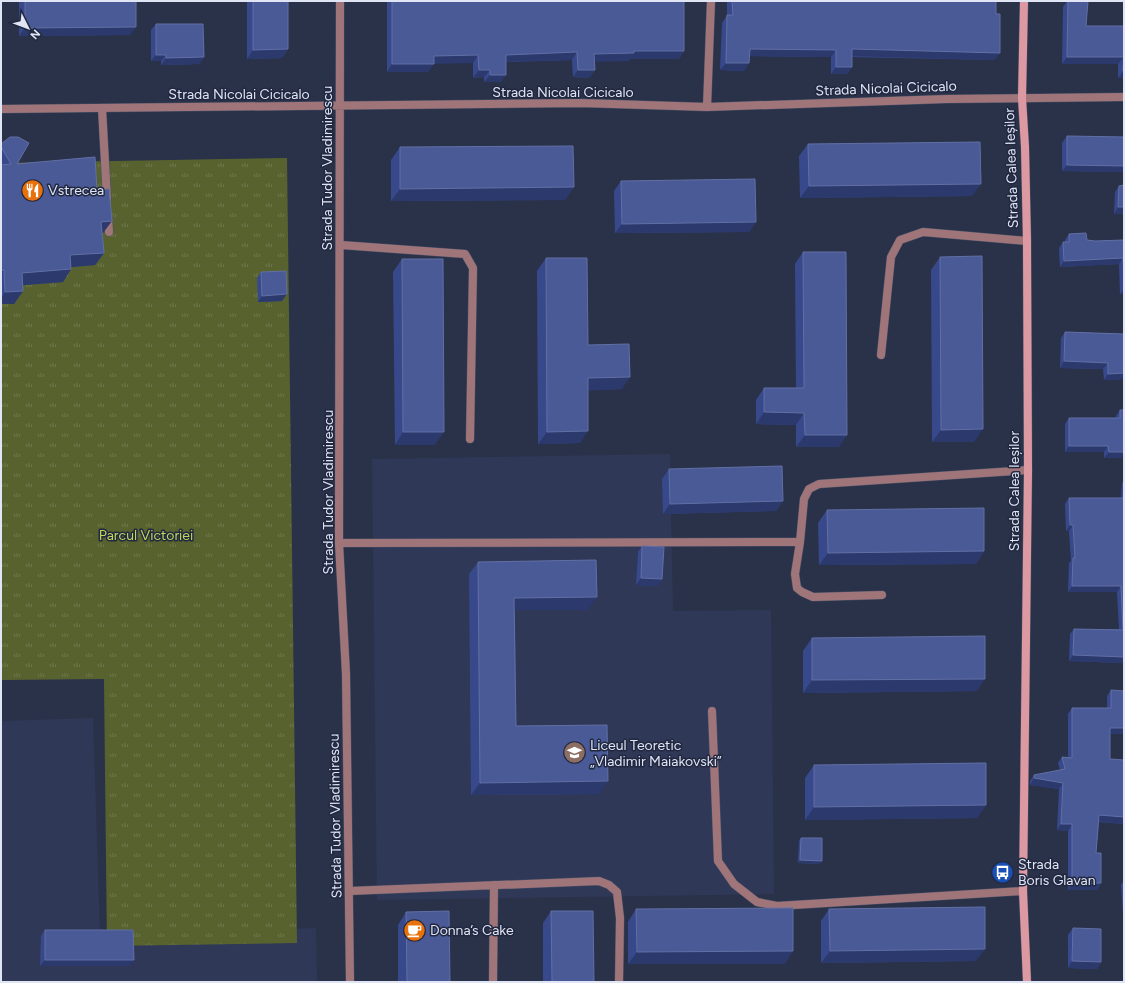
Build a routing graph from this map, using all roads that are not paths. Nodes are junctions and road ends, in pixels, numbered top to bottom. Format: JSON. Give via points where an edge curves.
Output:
{"nodes":[{"id":1,"x":340,"y":1,"type":"edge"},
{"id":2,"x":711,"y":1,"type":"edge"},
{"id":3,"x":1024,"y":1,"type":"edge"},
{"id":4,"x":1124,"y":97,"type":"edge"},
{"id":5,"x":1022,"y":98,"type":"junction"},
{"id":6,"x":339,"y":106,"type":"junction"},
{"id":7,"x":707,"y":107,"type":"junction"},
{"id":8,"x":102,"y":108,"type":"junction"},
{"id":9,"x":1,"y":109,"type":"edge"},
{"id":10,"x":108,"y":232,"type":"edge"},
{"id":11,"x":1027,"y":241,"type":"junction"},
{"id":12,"x":341,"y":245,"type":"junction"},
{"id":13,"x":881,"y":356,"type":"dead end"},
{"id":14,"x":470,"y":438,"type":"dead end"},
{"id":15,"x":1028,"y":470,"type":"junction"},
{"id":16,"x":800,"y":542,"type":"junction"},
{"id":17,"x":339,"y":543,"type":"junction"},
{"id":18,"x":882,"y":595,"type":"dead end"},
{"id":19,"x":712,"y":711,"type":"dead end"},
{"id":20,"x":494,"y":885,"type":"junction"},
{"id":21,"x":349,"y":891,"type":"junction"},
{"id":22,"x":1023,"y":891,"type":"junction"},
{"id":23,"x":350,"y":982,"type":"edge"},
{"id":24,"x":493,"y":982,"type":"edge"},
{"id":25,"x":619,"y":982,"type":"edge"},
{"id":26,"x":1028,"y":982,"type":"edge"}],
"edges":[{"from":1,"to":6,"type":"street","name":"Strada Tudor Vladimirescu"},
{"from":2,"to":7,"type":"street"},
{"from":3,"to":5,"type":"street","name":"Strada Calea Ieșilor"},
{"from":4,"to":5,"type":"street","name":"Strada Nicolai Cicicalo"},
{"from":5,"to":7,"type":"street","name":"Strada Nicolai Cicicalo"},
{"from":5,"to":11,"type":"street","name":"Strada Calea Ieșilor"},
{"from":6,"to":7,"type":"street","name":"Strada Nicolai Cicicalo","via":[[581,103]]},
{"from":6,"to":8,"type":"street","name":"Strada Nicolai Cicicalo"},
{"from":6,"to":12,"type":"street","name":"Strada Tudor Vladimirescu"},
{"from":8,"to":9,"type":"street","name":"Strada Nicolai Cicicalo"},
{"from":8,"to":10,"type":"street"},
{"from":11,"to":13,"type":"street","via":[[923,232],[900,240],[891,257]]},
{"from":11,"to":15,"type":"street","name":"Strada Calea Ieșilor"},
{"from":12,"to":14,"type":"street","via":[[465,254],[473,268]]},
{"from":12,"to":17,"type":"street","name":"Strada Tudor Vladimirescu"},
{"from":15,"to":16,"type":"street","via":[[819,484],[809,489],[804,499]]},
{"from":15,"to":22,"type":"street","name":"Strada Calea Ieșilor"},
{"from":16,"to":17,"type":"street"},
{"from":16,"to":18,"type":"street","via":[[795,574],[797,588],[802,592],[813,597]]},
{"from":17,"to":21,"type":"street","name":"Strada Tudor Vladimirescu","via":[[346,674]]},
{"from":19,"to":22,"type":"street","via":[[718,861],[734,884],[757,902],[777,906]]},
{"from":20,"to":21,"type":"street"},
{"from":20,"to":24,"type":"street"},
{"from":20,"to":25,"type":"street","via":[[599,881],[609,885],[617,892],[620,918]]},
{"from":21,"to":23,"type":"street","name":"Strada Tudor Vladimirescu"},
{"from":22,"to":26,"type":"street","name":"Strada Calea Ieșilor"}]}
